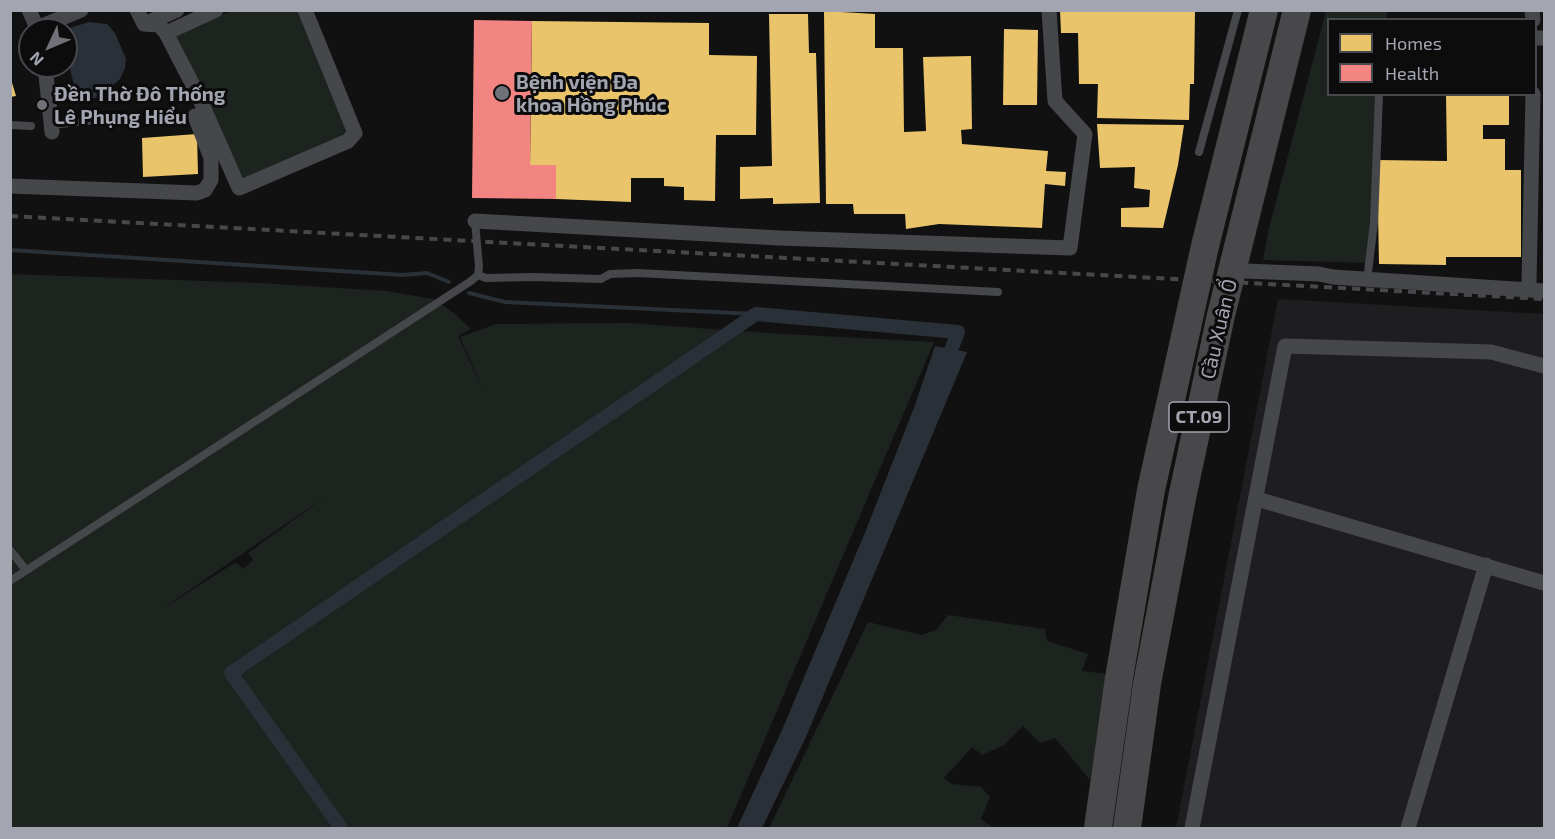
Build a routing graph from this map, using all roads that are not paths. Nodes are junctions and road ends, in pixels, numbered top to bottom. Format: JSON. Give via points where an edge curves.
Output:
{"nodes":[{"id":1,"x":81,"y":10,"type":"edge"},
{"id":2,"x":177,"y":10,"type":"edge"},
{"id":3,"x":216,"y":10,"type":"edge"},
{"id":4,"x":305,"y":10,"type":"edge"},
{"id":5,"x":1049,"y":10,"type":"edge"},
{"id":6,"x":1238,"y":10,"type":"edge"},
{"id":7,"x":1264,"y":10,"type":"edge"},
{"id":8,"x":1297,"y":10,"type":"edge"},
{"id":9,"x":141,"y":17,"type":"edge"},
{"id":10,"x":63,"y":18,"type":"edge"},
{"id":11,"x":166,"y":33,"type":"junction"},
{"id":12,"x":46,"y":78,"type":"edge"},
{"id":13,"x":1379,"y":96,"type":"edge"},
{"id":14,"x":1533,"y":96,"type":"edge"},
{"id":15,"x":128,"y":116,"type":"dead end"},
{"id":16,"x":195,"y":116,"type":"dead end"},
{"id":17,"x":10,"y":125,"type":"edge"},
{"id":18,"x":31,"y":126,"type":"dead end"},
{"id":19,"x":52,"y":128,"type":"joint"},
{"id":20,"x":1198,"y":152,"type":"dead end"},
{"id":21,"x":10,"y":186,"type":"edge"},
{"id":22,"x":474,"y":221,"type":"joint"},
{"id":23,"x":1245,"y":271,"type":"dead end"},
{"id":24,"x":478,"y":275,"type":"junction"},
{"id":25,"x":1367,"y":280,"type":"junction"},
{"id":26,"x":1529,"y":282,"type":"dead end"},
{"id":27,"x":1545,"y":291,"type":"edge"},
{"id":28,"x":998,"y":292,"type":"dead end"},
{"id":29,"x":1545,"y":366,"type":"edge"},
{"id":30,"x":1257,"y":499,"type":"junction"},
{"id":31,"x":10,"y":550,"type":"edge"},
{"id":32,"x":1486,"y":565,"type":"junction"},
{"id":33,"x":26,"y":570,"type":"junction"},
{"id":34,"x":10,"y":581,"type":"edge"},
{"id":35,"x":1545,"y":583,"type":"edge"},
{"id":36,"x":1098,"y":828,"type":"edge"},
{"id":37,"x":1127,"y":828,"type":"edge"},
{"id":38,"x":1192,"y":828,"type":"edge"},
{"id":39,"x":1408,"y":828,"type":"edge"}],
"edges":[{"from":1,"to":10,"type":"street"},
{"from":2,"to":9,"type":"street"},
{"from":3,"to":11,"type":"street"},
{"from":4,"to":11,"type":"street","via":[[355,133],[348,141],[239,188]]},
{"from":5,"to":22,"type":"street","via":[[1055,101],[1085,134],[1070,248],[779,238]]},
{"from":6,"to":20,"type":"lane"},
{"from":7,"to":36,"type":"highway","name":"Cầu Xuân Ổ","number":"CT.09","bridge":true,"via":[[1205,246],[1151,490]]},
{"from":8,"to":37,"type":"highway","name":"Cầu Xuân Ổ","number":"CT.09","bridge":true,"via":[[1224,305],[1182,498],[1147,684]]},
{"from":9,"to":11,"type":"street"},
{"from":12,"to":19,"type":"street"},
{"from":13,"to":25,"type":"lane","via":[[1374,223]]},
{"from":14,"to":26,"type":"street"},
{"from":15,"to":19,"type":"lane"},
{"from":16,"to":21,"type":"street","via":[[211,158],[212,180],[205,190],[197,193]]},
{"from":17,"to":18,"type":"lane"},
{"from":22,"to":24,"type":"lane"},
{"from":23,"to":25,"type":"street"},
{"from":24,"to":28,"type":"lane","via":[[601,279],[610,274],[638,273]]},
{"from":24,"to":33,"type":"lane"},
{"from":25,"to":27,"type":"street"},
{"from":29,"to":30,"type":"street","via":[[1491,352],[1285,346]]},
{"from":30,"to":32,"type":"street"},
{"from":30,"to":38,"type":"street"},
{"from":31,"to":33,"type":"lane"},
{"from":32,"to":35,"type":"street"},
{"from":32,"to":39,"type":"street"},
{"from":33,"to":34,"type":"lane"}]}
